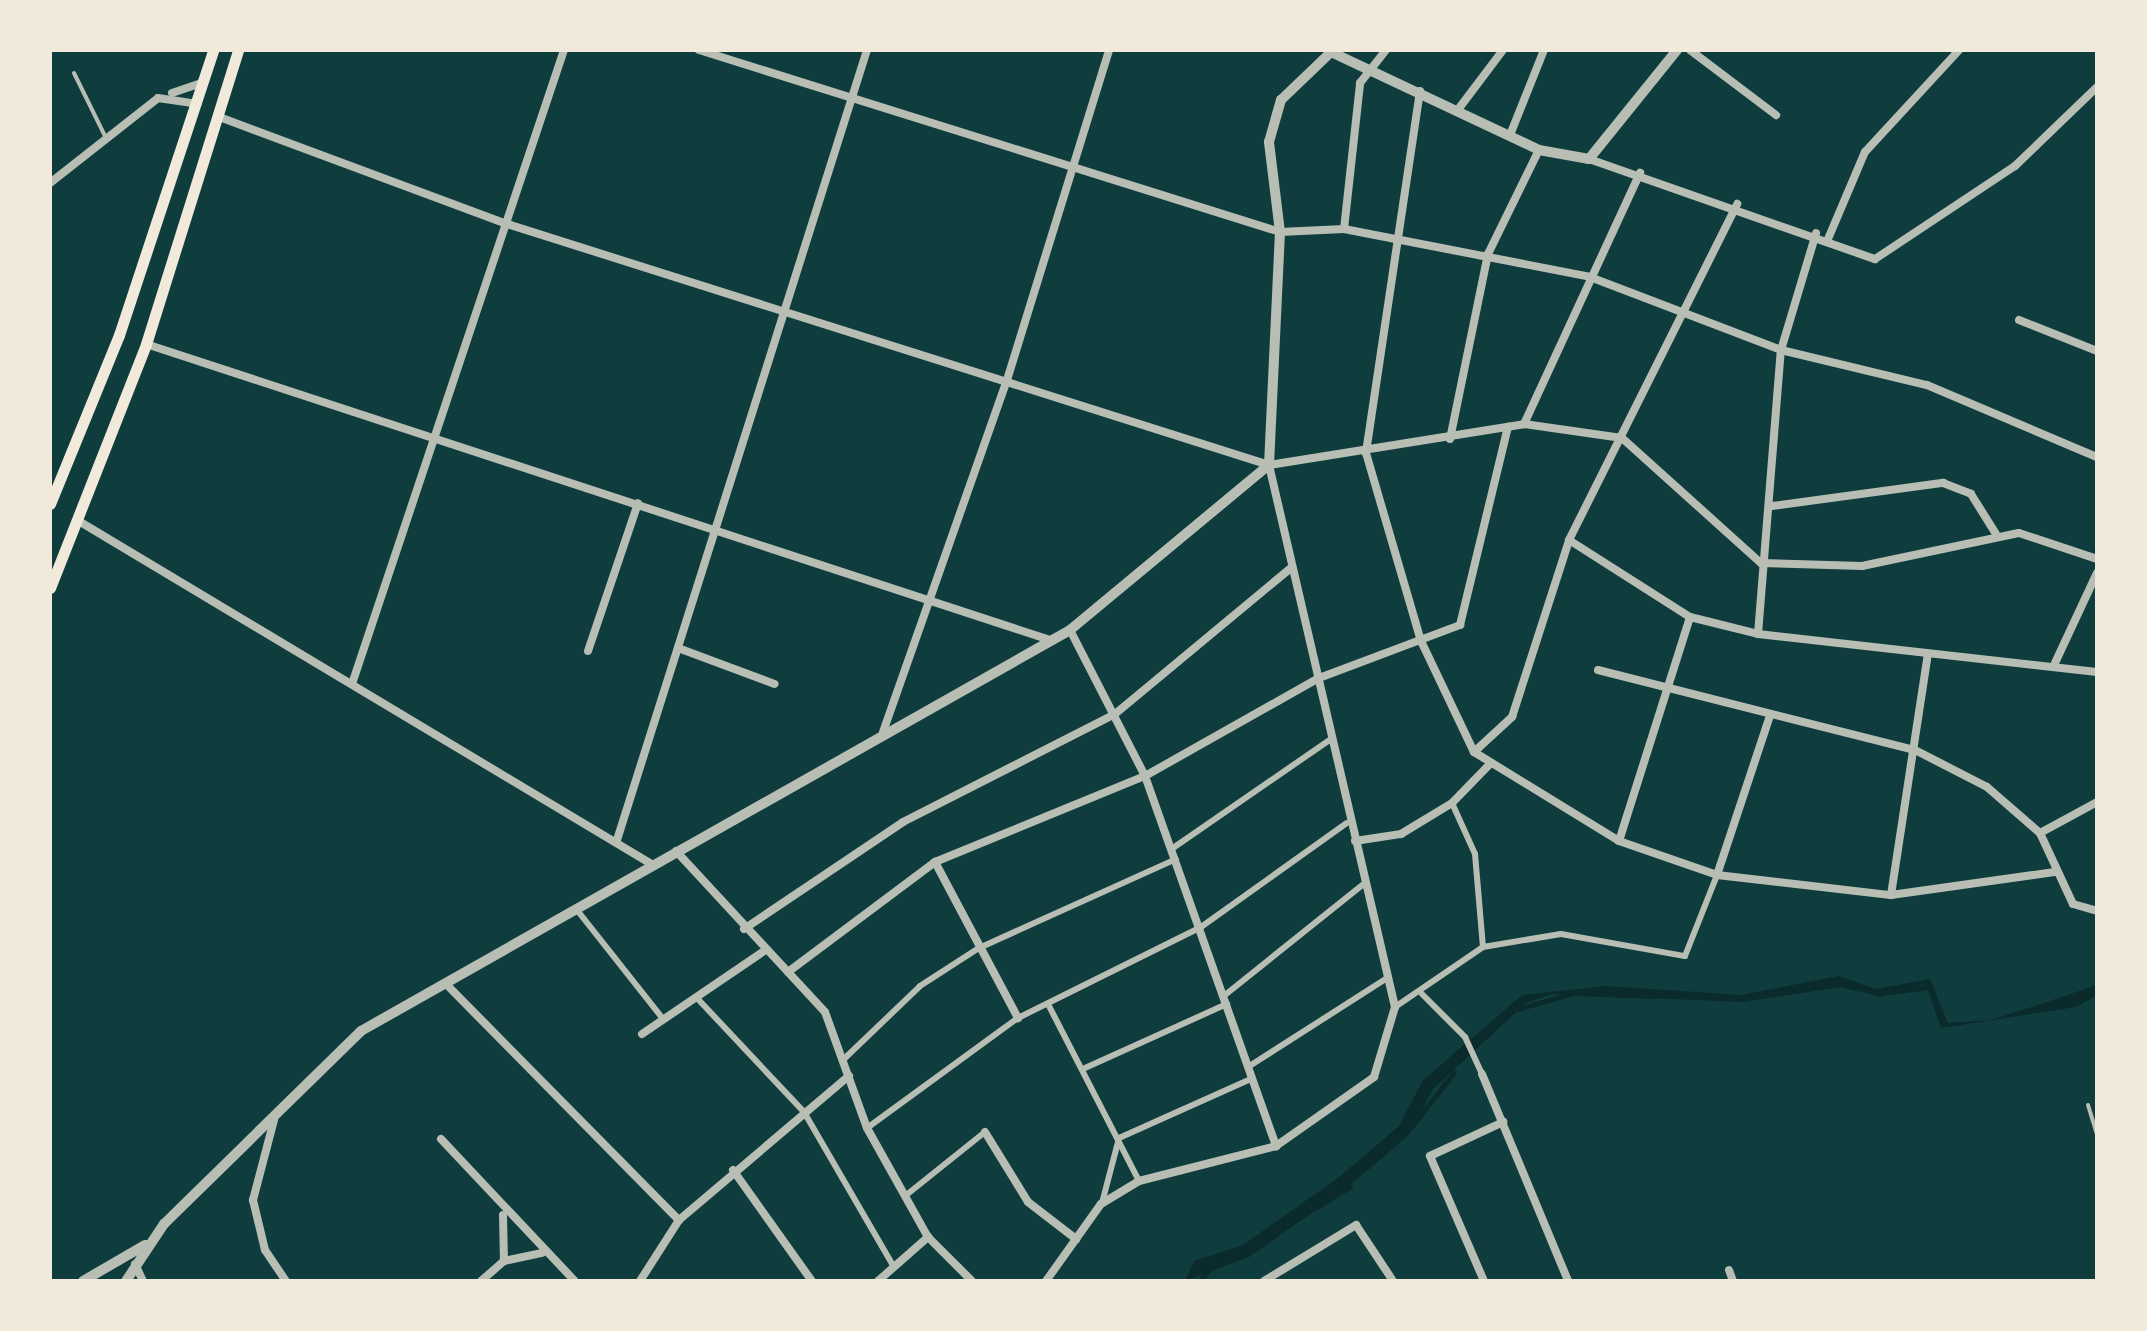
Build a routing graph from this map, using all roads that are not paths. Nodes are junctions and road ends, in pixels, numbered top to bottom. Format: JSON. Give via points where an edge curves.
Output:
{"nodes":[{"id":1,"x":213,"y":50,"type":"edge"},
{"id":2,"x":238,"y":50,"type":"edge"},
{"id":3,"x":564,"y":50,"type":"edge"},
{"id":4,"x":699,"y":50,"type":"edge"},
{"id":5,"x":867,"y":50,"type":"edge"},
{"id":6,"x":1109,"y":50,"type":"edge"},
{"id":7,"x":1386,"y":50,"type":"edge"},
{"id":8,"x":1502,"y":50,"type":"edge"},
{"id":9,"x":1544,"y":50,"type":"edge"},
{"id":10,"x":1677,"y":50,"type":"edge"},
{"id":11,"x":1690,"y":50,"type":"edge"},
{"id":12,"x":1958,"y":50,"type":"edge"},
{"id":13,"x":1328,"y":51,"type":"edge"},
{"id":14,"x":1374,"y":67,"type":"junction"},
{"id":15,"x":74,"y":73,"type":"dead end"},
{"id":16,"x":205,"y":81,"type":"junction"},
{"id":17,"x":2097,"y":86,"type":"edge"},
{"id":18,"x":1420,"y":89,"type":"junction"},
{"id":19,"x":168,"y":95,"type":"junction"},
{"id":20,"x":852,"y":97,"type":"junction"},
{"id":21,"x":198,"y":104,"type":"junction"},
{"id":22,"x":1460,"y":107,"type":"junction"},
{"id":23,"x":1776,"y":115,"type":"dead end"},
{"id":24,"x":222,"y":118,"type":"junction"},
{"id":25,"x":1510,"y":134,"type":"junction"},
{"id":26,"x":108,"y":140,"type":"junction"},
{"id":27,"x":1539,"y":150,"type":"junction"},
{"id":28,"x":1589,"y":159,"type":"junction"},
{"id":29,"x":1069,"y":164,"type":"junction"},
{"id":30,"x":1640,"y":173,"type":"junction"},
{"id":31,"x":50,"y":183,"type":"edge"},
{"id":32,"x":1737,"y":204,"type":"junction"},
{"id":33,"x":504,"y":223,"type":"junction"},
{"id":34,"x":1344,"y":230,"type":"junction"},
{"id":35,"x":1280,"y":232,"type":"junction"},
{"id":36,"x":1816,"y":233,"type":"junction"},
{"id":37,"x":1394,"y":237,"type":"junction"},
{"id":38,"x":1828,"y":239,"type":"junction"},
{"id":39,"x":1488,"y":254,"type":"junction"},
{"id":40,"x":1590,"y":277,"type":"junction"},
{"id":41,"x":785,"y":311,"type":"junction"},
{"id":42,"x":1682,"y":315,"type":"junction"},
{"id":43,"x":2019,"y":320,"type":"dead end"},
{"id":44,"x":146,"y":344,"type":"junction"},
{"id":45,"x":1781,"y":350,"type":"junction"},
{"id":46,"x":2097,"y":351,"type":"edge"},
{"id":47,"x":1008,"y":380,"type":"junction"},
{"id":48,"x":1524,"y":424,"type":"junction"},
{"id":49,"x":1508,"y":427,"type":"junction"},
{"id":50,"x":438,"y":438,"type":"junction"},
{"id":51,"x":1622,"y":438,"type":"junction"},
{"id":52,"x":1450,"y":439,"type":"junction"},
{"id":53,"x":1366,"y":454,"type":"junction"},
{"id":54,"x":2097,"y":458,"type":"edge"},
{"id":55,"x":1269,"y":465,"type":"junction"},
{"id":56,"x":638,"y":503,"type":"junction"},
{"id":57,"x":50,"y":504,"type":"edge"},
{"id":58,"x":1772,"y":506,"type":"junction"},
{"id":59,"x":77,"y":520,"type":"junction"},
{"id":60,"x":716,"y":530,"type":"junction"},
{"id":61,"x":1996,"y":534,"type":"junction"},
{"id":62,"x":1568,"y":540,"type":"junction"},
{"id":63,"x":2097,"y":559,"type":"edge"},
{"id":64,"x":1761,"y":563,"type":"junction"},
{"id":65,"x":1292,"y":567,"type":"junction"},
{"id":66,"x":2097,"y":573,"type":"edge"},
{"id":67,"x":50,"y":588,"type":"edge"},
{"id":68,"x":929,"y":600,"type":"junction"},
{"id":69,"x":1690,"y":618,"type":"junction"},
{"id":70,"x":1070,"y":630,"type":"junction"},
{"id":71,"x":1758,"y":634,"type":"junction"},
{"id":72,"x":1053,"y":640,"type":"junction"},
{"id":73,"x":1421,"y":641,"type":"junction"},
{"id":74,"x":678,"y":648,"type":"junction"},
{"id":75,"x":588,"y":652,"type":"dead end"},
{"id":76,"x":1928,"y":654,"type":"junction"},
{"id":77,"x":2056,"y":663,"type":"junction"},
{"id":78,"x":1598,"y":670,"type":"dead end"},
{"id":79,"x":2097,"y":672,"type":"edge"},
{"id":80,"x":1319,"y":678,"type":"junction"},
{"id":81,"x":354,"y":681,"type":"junction"},
{"id":82,"x":775,"y":684,"type":"dead end"},
{"id":83,"x":1672,"y":696,"type":"junction"},
{"id":84,"x":1116,"y":714,"type":"junction"},
{"id":85,"x":1770,"y":716,"type":"junction"},
{"id":86,"x":883,"y":732,"type":"junction"},
{"id":87,"x":1332,"y":739,"type":"junction"},
{"id":88,"x":1916,"y":750,"type":"junction"},
{"id":89,"x":1474,"y":752,"type":"junction"},
{"id":90,"x":1488,"y":766,"type":"junction"},
{"id":91,"x":1145,"y":776,"type":"junction"},
{"id":92,"x":2097,"y":802,"type":"edge"},
{"id":93,"x":1452,"y":803,"type":"junction"},
{"id":94,"x":1348,"y":823,"type":"junction"},
{"id":95,"x":2040,"y":833,"type":"junction"},
{"id":96,"x":618,"y":840,"type":"junction"},
{"id":97,"x":1355,"y":841,"type":"junction"},
{"id":98,"x":1618,"y":841,"type":"junction"},
{"id":99,"x":1173,"y":848,"type":"junction"},
{"id":100,"x":676,"y":851,"type":"junction"},
{"id":101,"x":1176,"y":859,"type":"junction"},
{"id":102,"x":936,"y":862,"type":"junction"},
{"id":103,"x":653,"y":864,"type":"junction"},
{"id":104,"x":2054,"y":872,"type":"junction"},
{"id":105,"x":1717,"y":875,"type":"junction"},
{"id":106,"x":1367,"y":881,"type":"junction"},
{"id":107,"x":1890,"y":895,"type":"junction"},
{"id":108,"x":576,"y":909,"type":"junction"},
{"id":109,"x":2097,"y":911,"type":"edge"},
{"id":110,"x":1200,"y":927,"type":"junction"},
{"id":111,"x":744,"y":929,"type":"junction"},
{"id":112,"x":1483,"y":947,"type":"junction"},
{"id":113,"x":980,"y":948,"type":"junction"},
{"id":114,"x":764,"y":951,"type":"junction"},
{"id":115,"x":788,"y":972,"type":"junction"},
{"id":116,"x":1390,"y":977,"type":"junction"},
{"id":117,"x":446,"y":984,"type":"junction"},
{"id":118,"x":1422,"y":994,"type":"junction"},
{"id":119,"x":696,"y":997,"type":"junction"},
{"id":120,"x":1226,"y":999,"type":"junction"},
{"id":121,"x":1048,"y":1004,"type":"junction"},
{"id":122,"x":1394,"y":1007,"type":"junction"},
{"id":123,"x":1018,"y":1018,"type":"junction"},
{"id":124,"x":663,"y":1019,"type":"junction"},
{"id":125,"x":642,"y":1034,"type":"dead end"},
{"id":126,"x":844,"y":1058,"type":"junction"},
{"id":127,"x":1085,"y":1068,"type":"junction"},
{"id":128,"x":1246,"y":1068,"type":"junction"},
{"id":129,"x":1482,"y":1074,"type":"joint"},
{"id":130,"x":849,"y":1076,"type":"junction"},
{"id":131,"x":1251,"y":1079,"type":"junction"},
{"id":132,"x":283,"y":1103,"type":"junction"},
{"id":133,"x":2088,"y":1105,"type":"dead end"},
{"id":134,"x":804,"y":1112,"type":"junction"},
{"id":135,"x":1503,"y":1122,"type":"junction"},
{"id":136,"x":867,"y":1128,"type":"junction"},
{"id":137,"x":985,"y":1132,"type":"joint"},
{"id":138,"x":2097,"y":1134,"type":"edge"},
{"id":139,"x":1118,"y":1138,"type":"junction"},
{"id":140,"x":442,"y":1139,"type":"dead end"},
{"id":141,"x":1276,"y":1146,"type":"junction"},
{"id":142,"x":734,"y":1170,"type":"junction"},
{"id":143,"x":1139,"y":1181,"type":"junction"},
{"id":144,"x":905,"y":1196,"type":"junction"},
{"id":145,"x":1101,"y":1204,"type":"junction"},
{"id":146,"x":503,"y":1214,"type":"junction"},
{"id":147,"x":679,"y":1220,"type":"junction"},
{"id":148,"x":928,"y":1237,"type":"junction"},
{"id":149,"x":1076,"y":1238,"type":"junction"},
{"id":150,"x":150,"y":1242,"type":"junction"},
{"id":151,"x":542,"y":1253,"type":"junction"},
{"id":152,"x":504,"y":1261,"type":"junction"},
{"id":153,"x":134,"y":1264,"type":"junction"},
{"id":154,"x":894,"y":1267,"type":"junction"},
{"id":155,"x":1729,"y":1270,"type":"dead end"},
{"id":156,"x":1274,"y":1272,"type":"junction"},
{"id":157,"x":882,"y":1280,"type":"edge"},
{"id":158,"x":83,"y":1281,"type":"edge"},
{"id":159,"x":126,"y":1281,"type":"edge"},
{"id":160,"x":143,"y":1281,"type":"edge"},
{"id":161,"x":286,"y":1281,"type":"edge"},
{"id":162,"x":481,"y":1281,"type":"edge"},
{"id":163,"x":576,"y":1281,"type":"edge"},
{"id":164,"x":640,"y":1281,"type":"edge"},
{"id":165,"x":812,"y":1281,"type":"edge"},
{"id":166,"x":972,"y":1281,"type":"edge"},
{"id":167,"x":1046,"y":1281,"type":"edge"},
{"id":168,"x":1264,"y":1281,"type":"edge"},
{"id":169,"x":1282,"y":1281,"type":"edge"},
{"id":170,"x":1393,"y":1281,"type":"edge"},
{"id":171,"x":1484,"y":1281,"type":"edge"},
{"id":172,"x":1568,"y":1281,"type":"edge"},
{"id":173,"x":1733,"y":1281,"type":"edge"}],
"edges":[{"from":1,"to":16,"type":"main road"},
{"from":2,"to":24,"type":"main road"},
{"from":3,"to":33,"type":"street"},
{"from":4,"to":20,"type":"street"},
{"from":5,"to":20,"type":"street"},
{"from":6,"to":29,"type":"street"},
{"from":7,"to":14,"type":"street"},
{"from":8,"to":22,"type":"street"},
{"from":9,"to":25,"type":"street"},
{"from":10,"to":28,"type":"street"},
{"from":11,"to":23,"type":"street"},
{"from":12,"to":38,"type":"street","via":[[1866,152]]},
{"from":13,"to":14,"type":"street"},
{"from":13,"to":35,"type":"street","via":[[1281,100],[1269,142]]},
{"from":14,"to":18,"type":"street"},
{"from":14,"to":34,"type":"street","via":[[1360,83]]},
{"from":15,"to":26,"type":"lane"},
{"from":16,"to":19,"type":"street"},
{"from":16,"to":21,"type":"main road"},
{"from":17,"to":38,"type":"street","via":[[2015,166],[1875,259]]},
{"from":18,"to":22,"type":"street"},
{"from":18,"to":37,"type":"street"},
{"from":19,"to":21,"type":"street"},
{"from":19,"to":26,"type":"street"},
{"from":20,"to":29,"type":"street"},
{"from":20,"to":41,"type":"street"},
{"from":21,"to":57,"type":"main road"},
{"from":22,"to":25,"type":"street"},
{"from":24,"to":33,"type":"street"},
{"from":24,"to":44,"type":"main road"},
{"from":25,"to":27,"type":"street"},
{"from":26,"to":31,"type":"street"},
{"from":27,"to":28,"type":"street"},
{"from":27,"to":39,"type":"street"},
{"from":28,"to":30,"type":"street"},
{"from":29,"to":35,"type":"street"},
{"from":29,"to":47,"type":"street"},
{"from":30,"to":32,"type":"street"},
{"from":30,"to":40,"type":"street"},
{"from":32,"to":36,"type":"street"},
{"from":32,"to":42,"type":"street"},
{"from":33,"to":41,"type":"street"},
{"from":33,"to":50,"type":"street"},
{"from":34,"to":35,"type":"street"},
{"from":34,"to":37,"type":"street"},
{"from":35,"to":55,"type":"street"},
{"from":36,"to":38,"type":"street"},
{"from":36,"to":45,"type":"street"},
{"from":37,"to":39,"type":"street"},
{"from":37,"to":53,"type":"street"},
{"from":39,"to":40,"type":"street"},
{"from":39,"to":52,"type":"street"},
{"from":40,"to":42,"type":"street"},
{"from":40,"to":48,"type":"street"},
{"from":41,"to":47,"type":"street"},
{"from":41,"to":60,"type":"street"},
{"from":42,"to":45,"type":"street"},
{"from":42,"to":51,"type":"street"},
{"from":43,"to":46,"type":"street"},
{"from":44,"to":50,"type":"street"},
{"from":44,"to":59,"type":"main road"},
{"from":45,"to":54,"type":"street","via":[[1926,385]]},
{"from":45,"to":58,"type":"street"},
{"from":47,"to":55,"type":"street"},
{"from":47,"to":68,"type":"street"},
{"from":48,"to":49,"type":"street"},
{"from":48,"to":51,"type":"street"},
{"from":49,"to":52,"type":"street"},
{"from":49,"to":73,"type":"street","via":[[1460,624]]},
{"from":50,"to":56,"type":"street"},
{"from":50,"to":81,"type":"street"},
{"from":51,"to":62,"type":"street"},
{"from":51,"to":64,"type":"street"},
{"from":52,"to":53,"type":"street"},
{"from":53,"to":55,"type":"street"},
{"from":53,"to":73,"type":"street"},
{"from":55,"to":65,"type":"street"},
{"from":55,"to":70,"type":"street"},
{"from":56,"to":60,"type":"street"},
{"from":56,"to":75,"type":"street"},
{"from":58,"to":61,"type":"street","via":[[1943,483],[1971,494]]},
{"from":58,"to":64,"type":"street"},
{"from":59,"to":67,"type":"main road"},
{"from":59,"to":81,"type":"street"},
{"from":60,"to":68,"type":"street"},
{"from":60,"to":74,"type":"street"},
{"from":61,"to":63,"type":"street"},
{"from":61,"to":64,"type":"street","via":[[1862,566]]},
{"from":62,"to":69,"type":"street"},
{"from":62,"to":89,"type":"street","via":[[1512,717]]},
{"from":64,"to":71,"type":"street"},
{"from":65,"to":80,"type":"street"},
{"from":65,"to":84,"type":"street"},
{"from":66,"to":77,"type":"street"},
{"from":68,"to":72,"type":"street"},
{"from":68,"to":86,"type":"street"},
{"from":69,"to":71,"type":"street"},
{"from":69,"to":83,"type":"street"},
{"from":70,"to":72,"type":"street"},
{"from":70,"to":84,"type":"street"},
{"from":71,"to":76,"type":"street"},
{"from":72,"to":86,"type":"street"},
{"from":73,"to":80,"type":"street"},
{"from":73,"to":89,"type":"street"},
{"from":74,"to":82,"type":"street"},
{"from":74,"to":96,"type":"street"},
{"from":76,"to":77,"type":"street"},
{"from":76,"to":88,"type":"street"},
{"from":77,"to":79,"type":"street"},
{"from":78,"to":83,"type":"street"},
{"from":80,"to":87,"type":"street"},
{"from":80,"to":91,"type":"street"},
{"from":81,"to":96,"type":"street"},
{"from":83,"to":85,"type":"street"},
{"from":83,"to":98,"type":"street"},
{"from":84,"to":91,"type":"street"},
{"from":84,"to":111,"type":"street","via":[[903,822]]},
{"from":85,"to":88,"type":"street"},
{"from":85,"to":105,"type":"street"},
{"from":86,"to":100,"type":"street"},
{"from":87,"to":94,"type":"street"},
{"from":87,"to":99,"type":"street"},
{"from":88,"to":95,"type":"street","via":[[1986,786]]},
{"from":88,"to":107,"type":"street"},
{"from":89,"to":90,"type":"street"},
{"from":90,"to":93,"type":"street"},
{"from":90,"to":98,"type":"street"},
{"from":91,"to":99,"type":"street"},
{"from":91,"to":102,"type":"street"},
{"from":92,"to":95,"type":"street"},
{"from":93,"to":97,"type":"street","via":[[1401,834]]},
{"from":93,"to":112,"type":"street","via":[[1475,854]]},
{"from":94,"to":97,"type":"street"},
{"from":94,"to":110,"type":"street"},
{"from":95,"to":104,"type":"street"},
{"from":96,"to":103,"type":"street"},
{"from":97,"to":106,"type":"street"},
{"from":98,"to":105,"type":"street"},
{"from":99,"to":101,"type":"street"},
{"from":100,"to":103,"type":"street"},
{"from":100,"to":111,"type":"street"},
{"from":101,"to":110,"type":"street"},
{"from":101,"to":113,"type":"street"},
{"from":102,"to":113,"type":"street"},
{"from":102,"to":115,"type":"street"},
{"from":103,"to":108,"type":"street"},
{"from":104,"to":107,"type":"street"},
{"from":104,"to":109,"type":"street","via":[[2086,915]]},
{"from":105,"to":107,"type":"street"},
{"from":105,"to":112,"type":"street","via":[[1686,956],[1561,934]]},
{"from":106,"to":116,"type":"street"},
{"from":106,"to":120,"type":"street"},
{"from":108,"to":117,"type":"street"},
{"from":108,"to":124,"type":"street"},
{"from":110,"to":120,"type":"street"},
{"from":110,"to":121,"type":"street"},
{"from":111,"to":114,"type":"street"},
{"from":112,"to":118,"type":"street"},
{"from":113,"to":123,"type":"street"},
{"from":113,"to":126,"type":"street","via":[[920,986]]},
{"from":114,"to":115,"type":"street"},
{"from":114,"to":119,"type":"street"},
{"from":115,"to":126,"type":"street","via":[[826,1012]]},
{"from":116,"to":122,"type":"street"},
{"from":116,"to":128,"type":"street"},
{"from":117,"to":132,"type":"street","via":[[361,1031]]},
{"from":117,"to":147,"type":"street"},
{"from":118,"to":122,"type":"street"},
{"from":118,"to":129,"type":"street","via":[[1465,1036]]},
{"from":119,"to":124,"type":"street"},
{"from":119,"to":134,"type":"street"},
{"from":120,"to":127,"type":"street"},
{"from":120,"to":128,"type":"street"},
{"from":121,"to":123,"type":"street"},
{"from":121,"to":127,"type":"street"},
{"from":122,"to":141,"type":"street","via":[[1374,1076]]},
{"from":123,"to":136,"type":"street"},
{"from":124,"to":125,"type":"street"},
{"from":126,"to":130,"type":"street"},
{"from":127,"to":139,"type":"street"},
{"from":128,"to":131,"type":"street"},
{"from":129,"to":135,"type":"street"},
{"from":130,"to":134,"type":"street"},
{"from":130,"to":136,"type":"street"},
{"from":131,"to":139,"type":"street"},
{"from":131,"to":141,"type":"street"},
{"from":132,"to":150,"type":"street"},
{"from":132,"to":161,"type":"street","via":[[259,1148],[253,1200],[265,1250]]},
{"from":133,"to":138,"type":"lane"},
{"from":134,"to":142,"type":"street"},
{"from":134,"to":154,"type":"street"},
{"from":135,"to":171,"type":"street","via":[[1430,1156]]},
{"from":135,"to":172,"type":"street"},
{"from":136,"to":144,"type":"street"},
{"from":137,"to":144,"type":"street"},
{"from":137,"to":149,"type":"street","via":[[1028,1202]]},
{"from":139,"to":143,"type":"street"},
{"from":139,"to":145,"type":"street"},
{"from":140,"to":146,"type":"street"},
{"from":141,"to":143,"type":"street"},
{"from":142,"to":147,"type":"street"},
{"from":142,"to":165,"type":"street"},
{"from":143,"to":145,"type":"street"},
{"from":144,"to":148,"type":"street"},
{"from":145,"to":149,"type":"street"},
{"from":146,"to":151,"type":"street"},
{"from":146,"to":152,"type":"street"},
{"from":147,"to":164,"type":"street"},
{"from":148,"to":154,"type":"street"},
{"from":148,"to":166,"type":"street"},
{"from":149,"to":167,"type":"street"},
{"from":150,"to":153,"type":"street"},
{"from":150,"to":158,"type":"street"},
{"from":151,"to":152,"type":"street"},
{"from":151,"to":163,"type":"street"},
{"from":152,"to":162,"type":"street"},
{"from":153,"to":159,"type":"street"},
{"from":153,"to":160,"type":"street"},
{"from":154,"to":157,"type":"street"},
{"from":155,"to":173,"type":"street"},
{"from":156,"to":168,"type":"street"},
{"from":156,"to":169,"type":"street"},
{"from":156,"to":170,"type":"street","via":[[1356,1225]]}]}
